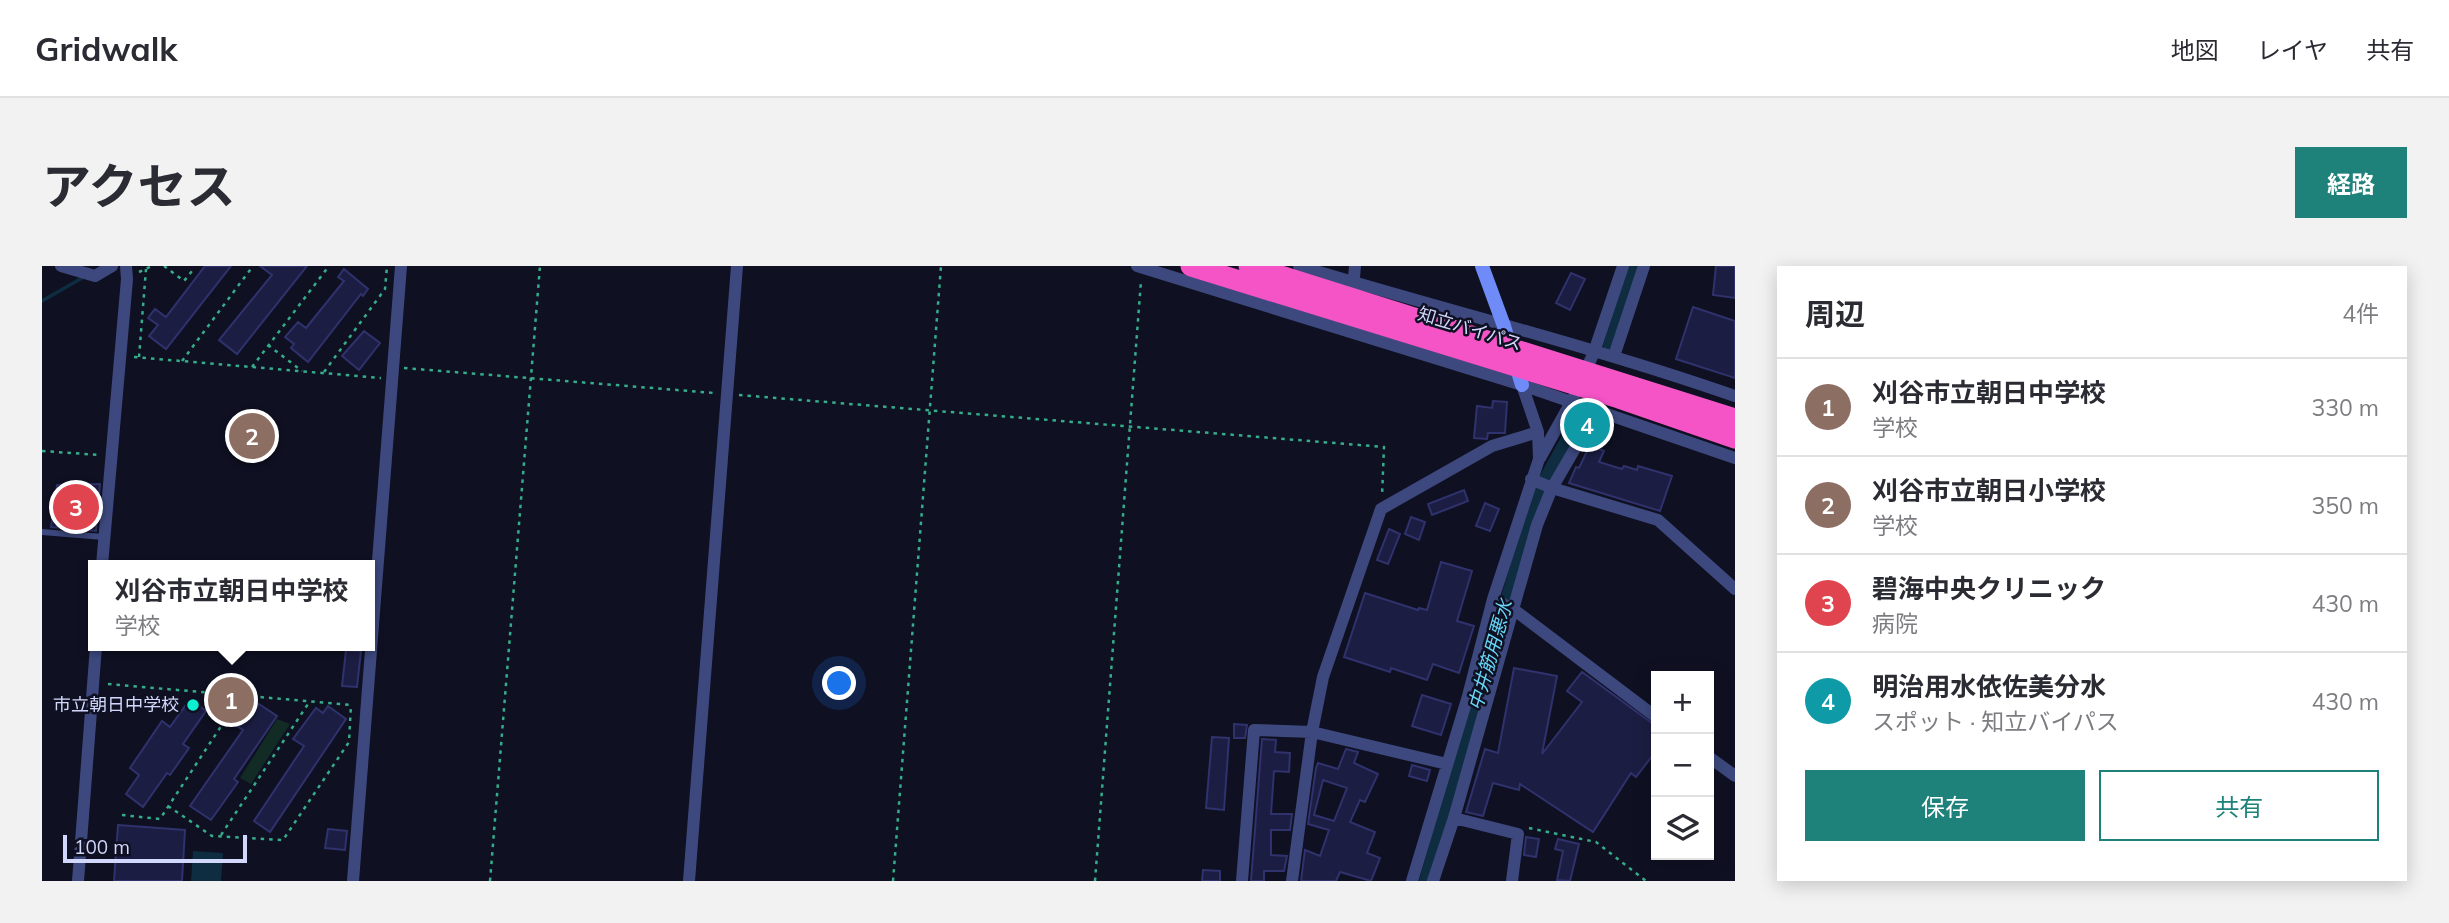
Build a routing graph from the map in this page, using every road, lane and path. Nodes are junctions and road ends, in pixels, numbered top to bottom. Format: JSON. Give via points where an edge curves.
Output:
{"nodes":[{"id":1,"x":61,"y":266,"type":"edge"},
{"id":2,"x":112,"y":266,"type":"edge"},
{"id":3,"x":126,"y":266,"type":"edge"},
{"id":4,"x":164,"y":266,"type":"edge"},
{"id":5,"x":253,"y":266,"type":"edge"},
{"id":6,"x":329,"y":266,"type":"edge"},
{"id":7,"x":387,"y":266,"type":"edge"},
{"id":8,"x":401,"y":266,"type":"edge"},
{"id":9,"x":540,"y":266,"type":"edge"},
{"id":10,"x":737,"y":266,"type":"edge"},
{"id":11,"x":941,"y":266,"type":"edge"},
{"id":12,"x":1191,"y":266,"type":"edge"},
{"id":13,"x":1249,"y":266,"type":"edge"},
{"id":14,"x":1299,"y":266,"type":"edge"},
{"id":15,"x":1355,"y":266,"type":"edge"},
{"id":16,"x":1482,"y":266,"type":"edge"},
{"id":17,"x":1623,"y":266,"type":"edge"},
{"id":18,"x":1644,"y":266,"type":"edge"},
{"id":19,"x":1140,"y":267,"type":"edge"},
{"id":20,"x":146,"y":269,"type":"dead end"},
{"id":21,"x":192,"y":271,"type":"dead end"},
{"id":22,"x":1355,"y":283,"type":"junction"},
{"id":23,"x":1504,"y":326,"type":"junction"},
{"id":24,"x":1344,"y":330,"type":"junction"},
{"id":25,"x":268,"y":345,"type":"junction"},
{"id":26,"x":1594,"y":352,"type":"junction"},
{"id":27,"x":120,"y":355,"type":"junction"},
{"id":28,"x":1614,"y":356,"type":"junction"},
{"id":29,"x":139,"y":357,"type":"junction"},
{"id":30,"x":182,"y":361,"type":"junction"},
{"id":31,"x":252,"y":367,"type":"junction"},
{"id":32,"x":303,"y":371,"type":"junction"},
{"id":33,"x":323,"y":373,"type":"junction"},
{"id":34,"x":393,"y":373,"type":"junction"},
{"id":35,"x":531,"y":378,"type":"junction"},
{"id":36,"x":1522,"y":385,"type":"junction"},
{"id":37,"x":728,"y":394,"type":"junction"},
{"id":38,"x":1735,"y":396,"type":"edge"},
{"id":39,"x":1572,"y":403,"type":"junction"},
{"id":40,"x":929,"y":411,"type":"junction"},
{"id":41,"x":1601,"y":412,"type":"junction"},
{"id":42,"x":1735,"y":419,"type":"edge"},
{"id":43,"x":1131,"y":427,"type":"junction"},
{"id":44,"x":1538,"y":432,"type":"junction"},
{"id":45,"x":1735,"y":438,"type":"edge"},
{"id":46,"x":42,"y":452,"type":"edge"},
{"id":47,"x":110,"y":455,"type":"junction"},
{"id":48,"x":1735,"y":458,"type":"edge"},
{"id":49,"x":1539,"y":459,"type":"junction"},
{"id":50,"x":1542,"y":484,"type":"junction"},
{"id":51,"x":1381,"y":509,"type":"junction"},
{"id":52,"x":42,"y":532,"type":"edge"},
{"id":53,"x":104,"y":537,"type":"junction"},
{"id":54,"x":102,"y":560,"type":"edge"},
{"id":55,"x":375,"y":587,"type":"edge"},
{"id":56,"x":1735,"y":589,"type":"edge"},
{"id":57,"x":1493,"y":599,"type":"junction"},
{"id":58,"x":1513,"y":608,"type":"junction"},
{"id":59,"x":96,"y":651,"type":"edge"},
{"id":60,"x":370,"y":651,"type":"edge"},
{"id":61,"x":108,"y":684,"type":"dead end"},
{"id":62,"x":241,"y":696,"type":"junction"},
{"id":63,"x":310,"y":701,"type":"junction"},
{"id":64,"x":351,"y":705,"type":"junction"},
{"id":65,"x":365,"y":706,"type":"junction"},
{"id":66,"x":1651,"y":713,"type":"edge"},
{"id":67,"x":1312,"y":732,"type":"junction"},
{"id":68,"x":1714,"y":761,"type":"edge"},
{"id":69,"x":1447,"y":764,"type":"junction"},
{"id":70,"x":1735,"y":776,"type":"edge"},
{"id":71,"x":168,"y":806,"type":"junction"},
{"id":72,"x":122,"y":815,"type":"dead end"},
{"id":73,"x":1454,"y":818,"type":"junction"},
{"id":74,"x":1518,"y":834,"type":"junction"},
{"id":75,"x":221,"y":835,"type":"junction"},
{"id":76,"x":78,"y":881,"type":"edge"},
{"id":77,"x":353,"y":881,"type":"edge"},
{"id":78,"x":490,"y":881,"type":"edge"},
{"id":79,"x":689,"y":881,"type":"edge"},
{"id":80,"x":893,"y":881,"type":"edge"},
{"id":81,"x":1095,"y":881,"type":"edge"},
{"id":82,"x":1242,"y":881,"type":"edge"},
{"id":83,"x":1292,"y":881,"type":"edge"},
{"id":84,"x":1412,"y":881,"type":"edge"},
{"id":85,"x":1433,"y":881,"type":"edge"},
{"id":86,"x":1512,"y":881,"type":"edge"},
{"id":87,"x":1646,"y":881,"type":"edge"}],
"edges":[{"from":1,"to":2,"type":"street","via":[[95,276]]},
{"from":3,"to":27,"type":"street"},
{"from":4,"to":21,"type":"path","via":[[184,281]]},
{"from":5,"to":30,"type":"path"},
{"from":6,"to":25,"type":"path"},
{"from":7,"to":33,"type":"path","via":[[386,289]]},
{"from":8,"to":34,"type":"street"},
{"from":9,"to":35,"type":"path"},
{"from":10,"to":37,"type":"street"},
{"from":11,"to":40,"type":"path"},
{"from":12,"to":45,"type":"highway","name":"知立バイパス","bridge":true},
{"from":13,"to":42,"type":"highway","name":"知立バイパス","bridge":true},
{"from":14,"to":22,"type":"street"},
{"from":15,"to":22,"type":"street"},
{"from":16,"to":23,"type":"street"},
{"from":17,"to":26,"type":"street"},
{"from":18,"to":28,"type":"street"},
{"from":19,"to":24,"type":"street"},
{"from":19,"to":43,"type":"path"},
{"from":20,"to":29,"type":"path"},
{"from":22,"to":23,"type":"street"},
{"from":22,"to":24,"type":"street"},
{"from":23,"to":26,"type":"street"},
{"from":23,"to":36,"type":"street"},
{"from":24,"to":36,"type":"street"},
{"from":25,"to":31,"type":"path"},
{"from":25,"to":32,"type":"path"},
{"from":26,"to":28,"type":"street"},
{"from":26,"to":39,"type":"street"},
{"from":27,"to":29,"type":"path"},
{"from":27,"to":47,"type":"street"},
{"from":28,"to":38,"type":"street"},
{"from":29,"to":30,"type":"path"},
{"from":30,"to":31,"type":"path"},
{"from":31,"to":32,"type":"path"},
{"from":32,"to":33,"type":"path"},
{"from":33,"to":34,"type":"path"},
{"from":34,"to":35,"type":"path"},
{"from":34,"to":55,"type":"street"},
{"from":35,"to":37,"type":"path"},
{"from":35,"to":78,"type":"path"},
{"from":36,"to":39,"type":"street"},
{"from":36,"to":44,"type":"street"},
{"from":37,"to":40,"type":"path"},
{"from":37,"to":79,"type":"street"},
{"from":39,"to":41,"type":"street"},
{"from":39,"to":49,"type":"street"},
{"from":40,"to":43,"type":"path"},
{"from":40,"to":80,"type":"path"},
{"from":41,"to":48,"type":"street"},
{"from":41,"to":50,"type":"street","via":[[1590,437]]},
{"from":43,"to":51,"type":"path","via":[[1384,447]]},
{"from":43,"to":81,"type":"path"},
{"from":44,"to":49,"type":"street"},
{"from":44,"to":51,"type":"street","via":[[1492,446]]},
{"from":46,"to":47,"type":"path"},
{"from":47,"to":53,"type":"street"},
{"from":49,"to":50,"type":"street"},
{"from":50,"to":56,"type":"street","via":[[1658,520]]},
{"from":50,"to":57,"type":"street"},
{"from":50,"to":58,"type":"street","via":[[1537,525]]},
{"from":51,"to":67,"type":"street","via":[[1323,677]]},
{"from":52,"to":53,"type":"lane"},
{"from":53,"to":54,"type":"street"},
{"from":57,"to":58,"type":"street"},
{"from":57,"to":69,"type":"street"},
{"from":58,"to":66,"type":"street"},
{"from":58,"to":73,"type":"street"},
{"from":59,"to":76,"type":"street"},
{"from":60,"to":65,"type":"street"},
{"from":61,"to":62,"type":"path"},
{"from":62,"to":63,"type":"path"},
{"from":62,"to":71,"type":"path"},
{"from":63,"to":64,"type":"path"},
{"from":63,"to":75,"type":"path"},
{"from":64,"to":65,"type":"path"},
{"from":64,"to":75,"type":"path","via":[[349,743],[283,840]]},
{"from":65,"to":77,"type":"street"},
{"from":67,"to":69,"type":"street"},
{"from":67,"to":82,"type":"street","via":[[1254,730]]},
{"from":67,"to":83,"type":"street"},
{"from":68,"to":70,"type":"street"},
{"from":69,"to":84,"type":"street"},
{"from":71,"to":72,"type":"path","via":[[160,819]]},
{"from":71,"to":75,"type":"path","via":[[212,835]]},
{"from":73,"to":74,"type":"street"},
{"from":73,"to":85,"type":"street"},
{"from":74,"to":86,"type":"street"},
{"from":74,"to":87,"type":"path","via":[[1520,826],[1596,842]]}]}
